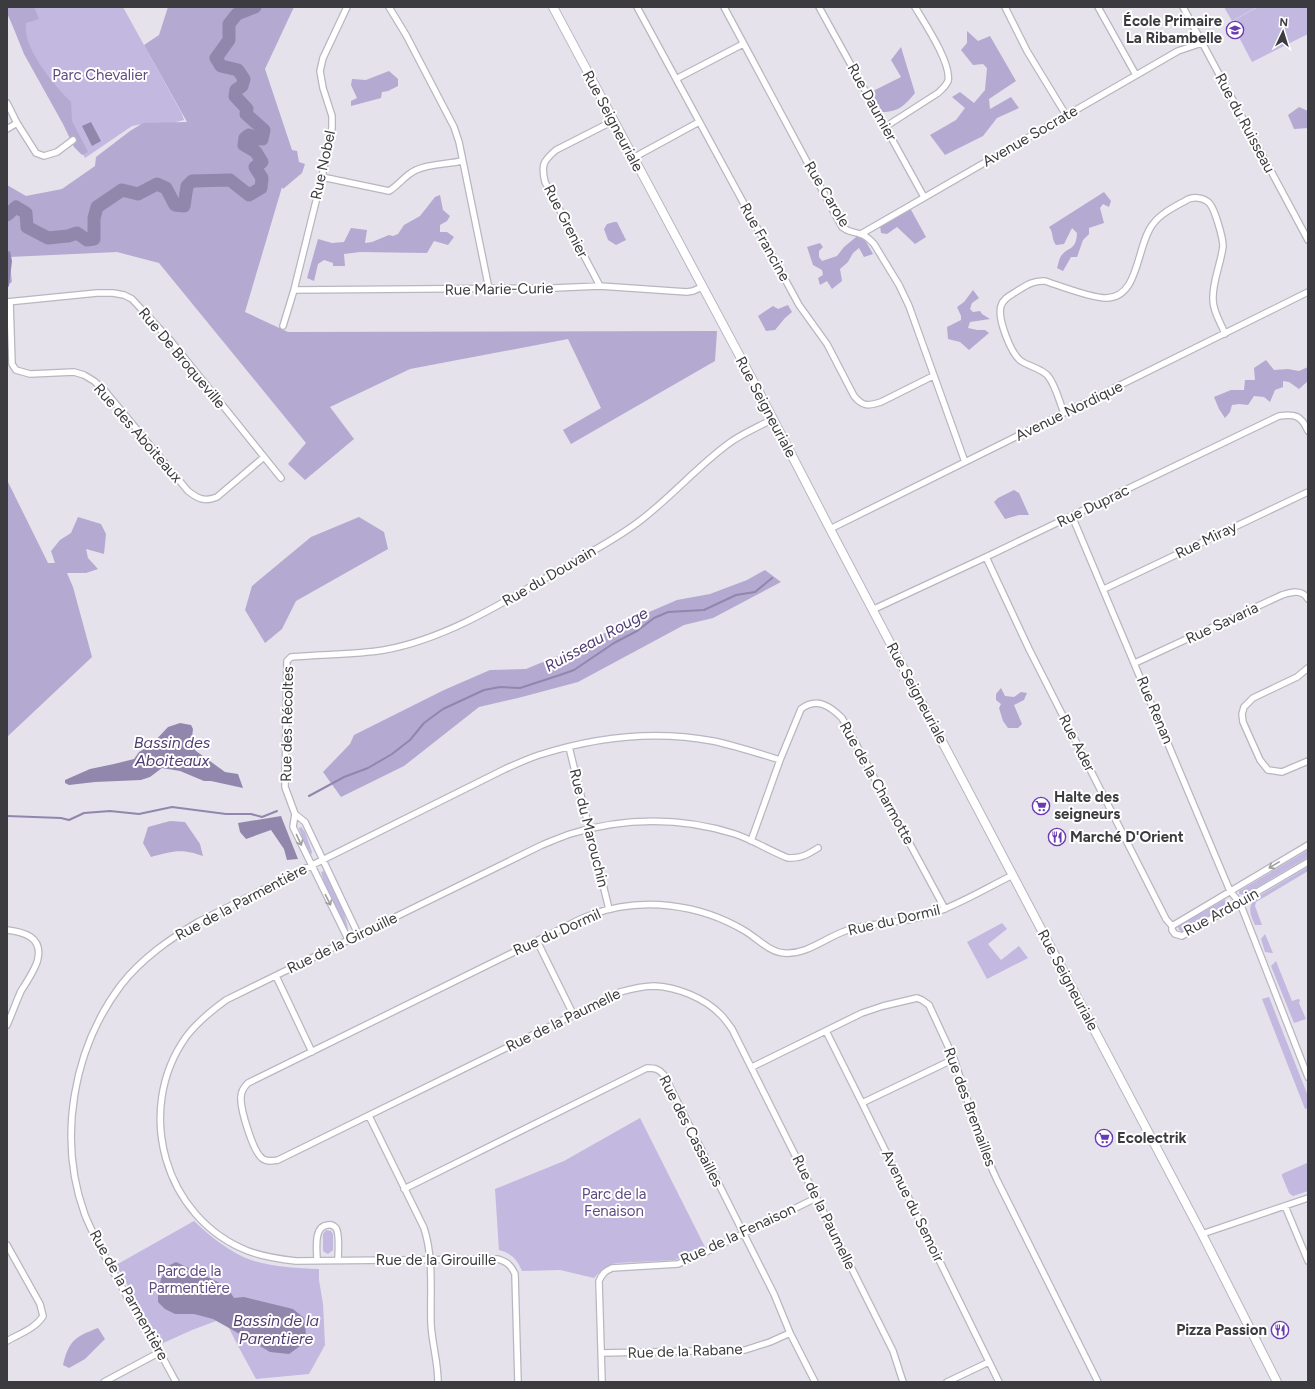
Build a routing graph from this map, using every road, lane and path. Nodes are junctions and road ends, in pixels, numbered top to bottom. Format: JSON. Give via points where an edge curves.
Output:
{"nodes":[{"id":1,"x":347,"y":7,"type":"edge"},
{"id":2,"x":389,"y":7,"type":"edge"},
{"id":3,"x":553,"y":7,"type":"edge"},
{"id":4,"x":637,"y":7,"type":"edge"},
{"id":5,"x":724,"y":7,"type":"edge"},
{"id":6,"x":819,"y":7,"type":"edge"},
{"id":7,"x":915,"y":7,"type":"edge"},
{"id":8,"x":1005,"y":7,"type":"edge"},
{"id":9,"x":1098,"y":7,"type":"edge"},
{"id":10,"x":1182,"y":7,"type":"edge"},
{"id":11,"x":1202,"y":43,"type":"junction"},
{"id":12,"x":743,"y":44,"type":"junction"},
{"id":13,"x":1136,"y":75,"type":"junction"},
{"id":14,"x":676,"y":79,"type":"junction"},
{"id":15,"x":7,"y":103,"type":"edge"},
{"id":16,"x":1066,"y":115,"type":"junction"},
{"id":17,"x":613,"y":121,"type":"junction"},
{"id":18,"x":699,"y":122,"type":"junction"},
{"id":19,"x":17,"y":123,"type":"junction"},
{"id":20,"x":885,"y":127,"type":"junction"},
{"id":21,"x":7,"y":129,"type":"edge"},
{"id":22,"x":73,"y":140,"type":"dead end"},
{"id":23,"x":633,"y":158,"type":"junction"},
{"id":24,"x":462,"y":161,"type":"junction"},
{"id":25,"x":322,"y":177,"type":"junction"},
{"id":26,"x":924,"y":197,"type":"junction"},
{"id":27,"x":861,"y":234,"type":"junction"},
{"id":28,"x":1308,"y":240,"type":"edge"},
{"id":29,"x":600,"y":286,"type":"junction"},
{"id":30,"x":702,"y":286,"type":"junction"},
{"id":31,"x":489,"y":289,"type":"junction"},
{"id":32,"x":294,"y":290,"type":"junction"},
{"id":33,"x":1308,"y":292,"type":"edge"},
{"id":34,"x":8,"y":302,"type":"edge"},
{"id":35,"x":283,"y":326,"type":"dead end"},
{"id":36,"x":1225,"y":334,"type":"junction"},
{"id":37,"x":933,"y":376,"type":"junction"},
{"id":38,"x":1064,"y":413,"type":"junction"},
{"id":39,"x":773,"y":419,"type":"junction"},
{"id":40,"x":1308,"y":431,"type":"edge"},
{"id":41,"x":264,"y":457,"type":"junction"},
{"id":42,"x":965,"y":462,"type":"junction"},
{"id":43,"x":281,"y":478,"type":"dead end"},
{"id":44,"x":1308,"y":492,"type":"edge"},
{"id":45,"x":1072,"y":516,"type":"junction"},
{"id":46,"x":830,"y":529,"type":"junction"},
{"id":47,"x":986,"y":557,"type":"junction"},
{"id":48,"x":1104,"y":589,"type":"junction"},
{"id":49,"x":1308,"y":599,"type":"edge"},
{"id":50,"x":872,"y":610,"type":"junction"},
{"id":51,"x":290,"y":657,"type":"joint"},
{"id":52,"x":1135,"y":663,"type":"junction"},
{"id":53,"x":1308,"y":668,"type":"edge"},
{"id":54,"x":569,"y":747,"type":"junction"},
{"id":55,"x":780,"y":760,"type":"junction"},
{"id":56,"x":1308,"y":761,"type":"edge"},
{"id":57,"x":295,"y":814,"type":"junction"},
{"id":58,"x":589,"y":829,"type":"junction"},
{"id":59,"x":751,"y":841,"type":"junction"},
{"id":60,"x":1308,"y":845,"type":"edge"},
{"id":61,"x":818,"y":848,"type":"dead end"},
{"id":62,"x":322,"y":860,"type":"junction"},
{"id":63,"x":1308,"y":862,"type":"edge"},
{"id":64,"x":311,"y":865,"type":"junction"},
{"id":65,"x":1013,"y":875,"type":"junction"},
{"id":66,"x":1230,"y":891,"type":"junction"},
{"id":67,"x":1240,"y":903,"type":"junction"},
{"id":68,"x":945,"y":908,"type":"junction"},
{"id":69,"x":609,"y":909,"type":"junction"},
{"id":70,"x":1172,"y":926,"type":"junction"},
{"id":71,"x":7,"y":930,"type":"edge"},
{"id":72,"x":358,"y":934,"type":"junction"},
{"id":73,"x":348,"y":939,"type":"junction"},
{"id":74,"x":537,"y":940,"type":"junction"},
{"id":75,"x":276,"y":976,"type":"junction"},
{"id":76,"x":573,"y":1014,"type":"junction"},
{"id":77,"x":7,"y":1025,"type":"edge"},
{"id":78,"x":826,"y":1031,"type":"junction"},
{"id":79,"x":312,"y":1052,"type":"junction"},
{"id":80,"x":954,"y":1059,"type":"junction"},
{"id":81,"x":752,"y":1067,"type":"junction"},
{"id":82,"x":1308,"y":1077,"type":"edge"},
{"id":83,"x":862,"y":1102,"type":"junction"},
{"id":84,"x":368,"y":1116,"type":"junction"},
{"id":85,"x":404,"y":1189,"type":"junction"},
{"id":86,"x":816,"y":1198,"type":"junction"},
{"id":87,"x":1308,"y":1198,"type":"edge"},
{"id":88,"x":1285,"y":1206,"type":"junction"},
{"id":89,"x":743,"y":1233,"type":"junction"},
{"id":90,"x":1202,"y":1234,"type":"junction"},
{"id":91,"x":7,"y":1245,"type":"edge"},
{"id":92,"x":430,"y":1259,"type":"junction"},
{"id":93,"x":317,"y":1260,"type":"junction"},
{"id":94,"x":338,"y":1260,"type":"junction"},
{"id":95,"x":1308,"y":1261,"type":"edge"},
{"id":96,"x":790,"y":1333,"type":"junction"},
{"id":97,"x":7,"y":1341,"type":"edge"},
{"id":98,"x":160,"y":1352,"type":"junction"},
{"id":99,"x":601,"y":1353,"type":"junction"},
{"id":100,"x":989,"y":1362,"type":"junction"},
{"id":101,"x":104,"y":1382,"type":"edge"},
{"id":102,"x":176,"y":1382,"type":"edge"},
{"id":103,"x":438,"y":1382,"type":"edge"},
{"id":104,"x":518,"y":1382,"type":"edge"},
{"id":105,"x":602,"y":1382,"type":"edge"},
{"id":106,"x":815,"y":1382,"type":"edge"},
{"id":107,"x":903,"y":1382,"type":"edge"},
{"id":108,"x":947,"y":1382,"type":"edge"},
{"id":109,"x":999,"y":1382,"type":"edge"},
{"id":110,"x":1098,"y":1382,"type":"edge"},
{"id":111,"x":1277,"y":1382,"type":"edge"}],
"edges":[{"from":1,"to":25,"type":"street","name":"Rue Nobel","via":[[323,58],[320,71],[322,88],[332,116]]},
{"from":2,"to":24,"type":"street","via":[[454,127]]},
{"from":3,"to":17,"type":"street","name":"Rue Seigneuriale"},
{"from":4,"to":14,"type":"street","name":"Rue Francine"},
{"from":5,"to":12,"type":"street","name":"Rue Carole"},
{"from":6,"to":20,"type":"street","name":"Rue Daumier"},
{"from":7,"to":20,"type":"street","via":[[945,62],[948,79],[946,86],[938,93]]},
{"from":8,"to":16,"type":"street","via":[[1027,51]]},
{"from":9,"to":13,"type":"street"},
{"from":10,"to":11,"type":"street","name":"Rue du Ruisseau"},
{"from":11,"to":13,"type":"street","name":"Avenue Socrate","via":[[1178,51]]},
{"from":11,"to":28,"type":"street","name":"Rue du Ruisseau"},
{"from":12,"to":14,"type":"street"},
{"from":12,"to":27,"type":"street","name":"Rue Carole","via":[[842,227]]},
{"from":13,"to":16,"type":"street","name":"Avenue Socrate"},
{"from":14,"to":18,"type":"street","name":"Rue Francine"},
{"from":15,"to":19,"type":"street"},
{"from":16,"to":26,"type":"street","name":"Avenue Socrate"},
{"from":17,"to":23,"type":"street","name":"Rue Seigneuriale"},
{"from":17,"to":29,"type":"street","name":"Rue Grenier","via":[[556,150],[543,164],[545,182]]},
{"from":18,"to":23,"type":"street"},
{"from":18,"to":37,"type":"street","name":"Rue Francine","via":[[799,305],[827,344],[859,402],[866,405],[881,402]]},
{"from":19,"to":21,"type":"street"},
{"from":19,"to":22,"type":"street","via":[[36,153],[44,156],[57,152]]},
{"from":20,"to":26,"type":"street","name":"Rue Daumier"},
{"from":23,"to":30,"type":"street","name":"Rue Seigneuriale"},
{"from":24,"to":25,"type":"street","via":[[416,170],[389,191]]},
{"from":24,"to":31,"type":"street"},
{"from":25,"to":32,"type":"street","name":"Rue Nobel"},
{"from":26,"to":27,"type":"street","name":"Avenue Socrate"},
{"from":27,"to":37,"type":"street","name":"Rue Carole","via":[[874,244],[899,285],[909,306]]},
{"from":29,"to":30,"type":"street","name":"Rue Marie-Curie","via":[[687,292]]},
{"from":29,"to":31,"type":"street","name":"Rue Marie-Curie"},
{"from":30,"to":39,"type":"street","name":"Rue Seigneuriale"},
{"from":31,"to":32,"type":"street","name":"Rue Marie-Curie"},
{"from":32,"to":35,"type":"street","name":"Rue Nobel"},
{"from":33,"to":36,"type":"street","name":"Avenue Nordique"},
{"from":34,"to":41,"type":"street","name":"Rue De Broqueville","via":[[97,293],[113,293],[132,299],[170,340]]},
{"from":34,"to":41,"type":"street","name":"Rue des Aboiteaux","via":[[12,364],[16,370],[30,374],[74,372],[94,382],[105,391],[194,496],[209,500],[217,497]]},
{"from":36,"to":38,"type":"street","name":"Avenue Nordique"},
{"from":36,"to":38,"type":"street","via":[[1213,301],[1223,248],[1221,232],[1211,205],[1206,200],[1186,200],[1153,224],[1131,282],[1118,295],[1097,297],[1037,280],[1006,298],[1001,305],[1001,325],[1015,354],[1021,361],[1047,376]]},
{"from":37,"to":42,"type":"street","name":"Rue Carole"},
{"from":38,"to":42,"type":"street","name":"Avenue Nordique"},
{"from":39,"to":46,"type":"street","name":"Rue Seigneuriale"},
{"from":39,"to":51,"type":"street","name":"Rue du Douvain","via":[[729,444],[705,462],[642,519],[613,539],[460,625],[385,650]]},
{"from":40,"to":45,"type":"street","name":"Rue Duprac","via":[[1302,420],[1296,416],[1279,416]]},
{"from":41,"to":43,"type":"street","name":"Rue De Broqueville"},
{"from":42,"to":46,"type":"street","name":"Avenue Nordique"},
{"from":44,"to":48,"type":"street","name":"Rue Miray"},
{"from":45,"to":47,"type":"street","name":"Rue Duprac"},
{"from":45,"to":48,"type":"street","name":"Rue Renan"},
{"from":46,"to":50,"type":"street","name":"Rue Seigneuriale"},
{"from":47,"to":50,"type":"street","name":"Rue Duprac"},
{"from":47,"to":70,"type":"street","name":"Rue Ader","via":[[1029,649],[1166,919]]},
{"from":48,"to":52,"type":"street","name":"Rue Renan"},
{"from":49,"to":52,"type":"street","name":"Rue Savaria","via":[[1300,592],[1282,595]]},
{"from":50,"to":65,"type":"street","name":"Rue Seigneuriale"},
{"from":51,"to":57,"type":"street","name":"Rue des Récoltes","via":[[287,661],[285,787]]},
{"from":52,"to":66,"type":"street","name":"Rue Renan"},
{"from":53,"to":56,"type":"street","via":[[1297,677],[1253,698],[1244,707],[1242,714],[1260,760],[1268,770],[1282,772]]},
{"from":54,"to":55,"type":"street","name":"Rue de la Parmentière","via":[[614,738],[671,736],[712,741]]},
{"from":54,"to":58,"type":"street","name":"Rue du Marouchin"},
{"from":54,"to":62,"type":"street","name":"Rue de la Parmentière","via":[[538,755],[505,769]]},
{"from":55,"to":59,"type":"street","name":"Rue de la Charmotte"},
{"from":55,"to":68,"type":"street","name":"Rue de la Charmotte","via":[[801,709],[816,703],[833,709],[842,718]]},
{"from":57,"to":62,"type":"street","name":"Rue des Récoltes","via":[[305,822]]},
{"from":57,"to":64,"type":"street","name":"Rue des Récoltes","one_way":true,"via":[[293,827]]},
{"from":58,"to":59,"type":"street","name":"Rue de la Girouille","via":[[633,822],[679,822],[721,830]]},
{"from":58,"to":69,"type":"street","name":"Rue du Marouchin"},
{"from":58,"to":72,"type":"street","name":"Rue de la Girouille","via":[[542,845]]},
{"from":59,"to":61,"type":"street","name":"Rue de la Girouille","via":[[788,858],[805,856]]},
{"from":60,"to":66,"type":"street","name":"Rue Ardouin","one_way":true},
{"from":62,"to":64,"type":"street","name":"Rue de la Parmentière"},
{"from":62,"to":72,"type":"street","name":"Rue des Récoltes"},
{"from":63,"to":67,"type":"street","name":"Rue Ardouin"},
{"from":64,"to":73,"type":"street","name":"Rue des Récoltes","one_way":true},
{"from":64,"to":98,"type":"street","name":"Rue de la Parmentière","via":[[198,922],[145,960],[122,984],[106,1008],[90,1040],[78,1077],[73,1111],[72,1155],[77,1189],[102,1252]]},
{"from":65,"to":68,"type":"street","name":"Rue du Dormil"},
{"from":65,"to":90,"type":"street","name":"Rue Seigneuriale"},
{"from":66,"to":67,"type":"street","name":"Rue Renan"},
{"from":66,"to":70,"type":"street","name":"Rue Ardouin"},
{"from":67,"to":70,"type":"street","name":"Rue Ardouin","via":[[1182,936],[1175,934]]},
{"from":67,"to":82,"type":"street","name":"Rue Renan"},
{"from":68,"to":69,"type":"street","name":"Rue du Dormil","via":[[931,914],[851,929],[794,954],[770,949],[746,931],[719,917],[698,910],[656,904]]},
{"from":69,"to":74,"type":"street","name":"Rue du Dormil","via":[[590,915]]},
{"from":71,"to":77,"type":"street","via":[[26,933],[32,937],[37,943],[38,959]]},
{"from":72,"to":73,"type":"street","name":"Rue de la Girouille"},
{"from":73,"to":75,"type":"street","name":"Rue de la Girouille"},
{"from":74,"to":76,"type":"street"},
{"from":74,"to":79,"type":"street","name":"Rue du Dormil"},
{"from":75,"to":79,"type":"street"},
{"from":75,"to":93,"type":"street","name":"Rue de la Girouille","via":[[226,1000],[205,1016],[186,1036],[165,1080],[160,1109],[160,1132],[172,1180],[184,1200],[212,1229],[230,1242],[269,1258]]},
{"from":76,"to":81,"type":"street","name":"Rue de la Paumelle","via":[[620,992],[653,986],[669,988],[704,1001],[721,1014]]},
{"from":76,"to":84,"type":"street","name":"Rue de la Paumelle"},
{"from":78,"to":80,"type":"street","name":"Rue des Bremailles","via":[[869,1010],[916,998],[929,1005]]},
{"from":78,"to":81,"type":"street","name":"Rue des Bremailles"},
{"from":78,"to":83,"type":"street","name":"Avenue du Semoir"},
{"from":79,"to":84,"type":"street","name":"Rue de la Paumelle","via":[[248,1083],[243,1089],[240,1096],[242,1110],[248,1131],[261,1158],[269,1161],[278,1160]]},
{"from":80,"to":83,"type":"street"},
{"from":80,"to":110,"type":"street","name":"Rue des Bremailles","via":[[984,1151]]},
{"from":81,"to":86,"type":"street","name":"Rue de la Paumelle"},
{"from":83,"to":100,"type":"street","name":"Avenue du Semoir"},
{"from":84,"to":85,"type":"street"},
{"from":85,"to":89,"type":"street","name":"Rue des Cassailles","via":[[647,1068],[654,1068],[664,1075]]},
{"from":85,"to":92,"type":"street","via":[[424,1228]]},
{"from":86,"to":89,"type":"street","name":"Rue de la Fenaison"},
{"from":86,"to":107,"type":"street","name":"Rue de la Paumelle","via":[[893,1351]]},
{"from":87,"to":88,"type":"street"},
{"from":88,"to":90,"type":"street"},
{"from":88,"to":95,"type":"street"},
{"from":89,"to":96,"type":"street","name":"Rue des Cassailles","via":[[774,1294]]},
{"from":89,"to":99,"type":"street","name":"Rue de la Fenaison","via":[[678,1264],[612,1268],[605,1271],[599,1282]]},
{"from":90,"to":111,"type":"street","name":"Rue Seigneuriale"},
{"from":91,"to":97,"type":"street","via":[[40,1304],[42,1316],[36,1324]]},
{"from":92,"to":94,"type":"street","name":"Rue de la Girouille"},
{"from":92,"to":103,"type":"street","via":[[431,1325]]},
{"from":92,"to":104,"type":"street","name":"Rue de la Girouille","via":[[498,1259],[512,1266],[515,1274]]},
{"from":93,"to":94,"type":"street","name":"Rue de la Girouille"},
{"from":93,"to":94,"type":"street","via":[[317,1234],[320,1228],[331,1224],[338,1234]]},
{"from":96,"to":99,"type":"street","name":"Rue de la Rabane","via":[[745,1350]]},
{"from":96,"to":106,"type":"street","name":"Rue des Cassailles"},
{"from":98,"to":101,"type":"street"},
{"from":98,"to":102,"type":"street","name":"Rue de la Parmentière"},
{"from":99,"to":105,"type":"street","name":"Rue de la Fenaison"},
{"from":100,"to":108,"type":"street"},
{"from":100,"to":109,"type":"street","name":"Avenue du Semoir"}]}
